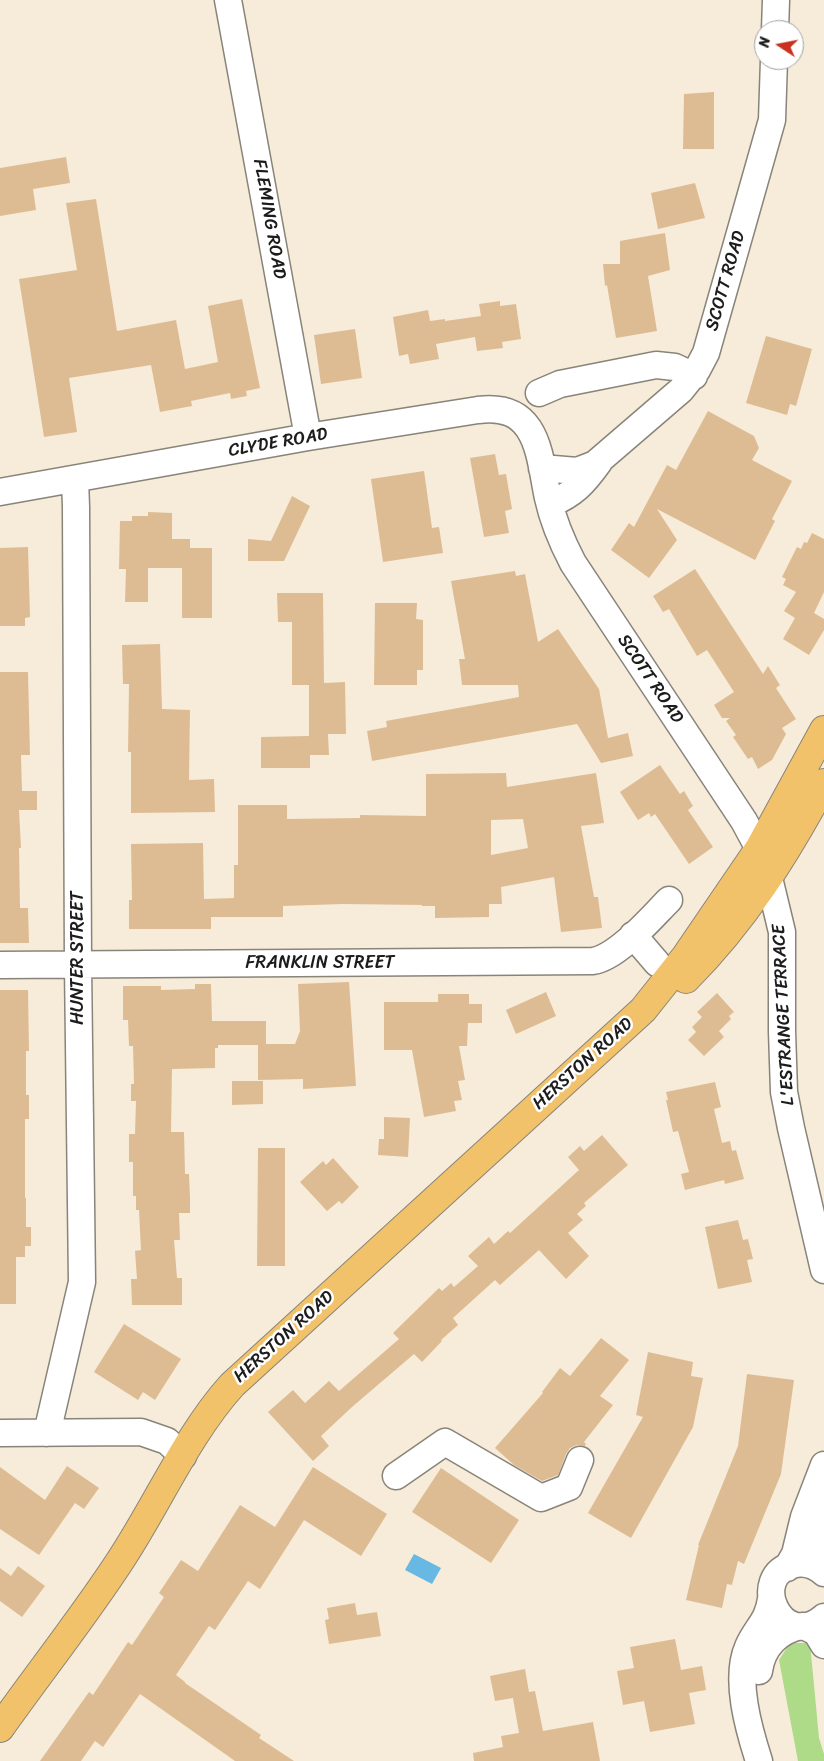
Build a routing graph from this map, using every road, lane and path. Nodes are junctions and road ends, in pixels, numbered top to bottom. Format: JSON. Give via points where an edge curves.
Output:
{"nodes":[{"id":1,"x":228,"y":0,"type":"edge"},
{"id":2,"x":776,"y":0,"type":"edge"},
{"id":3,"x":775,"y":20,"type":"edge"},
{"id":4,"x":774,"y":70,"type":"edge"},
{"id":5,"x":694,"y":376,"type":"junction"},
{"id":6,"x":539,"y":393,"type":"dead end"},
{"id":7,"x":308,"y":437,"type":"junction"},
{"id":8,"x":540,"y":458,"type":"junction"},
{"id":9,"x":600,"y":461,"type":"junction"},
{"id":10,"x":75,"y":479,"type":"junction"},
{"id":11,"x":1,"y":485,"type":"edge"},
{"id":12,"x":550,"y":504,"type":"junction"},
{"id":13,"x":824,"y":730,"type":"edge"},
{"id":14,"x":824,"y":783,"type":"edge"},
{"id":15,"x":759,"y":850,"type":"junction"},
{"id":16,"x":769,"y":878,"type":"junction"},
{"id":17,"x":668,"y":900,"type":"dead end"},
{"id":18,"x":633,"y":936,"type":"junction"},
{"id":19,"x":657,"y":962,"type":"dead end"},
{"id":20,"x":0,"y":965,"type":"edge"},
{"id":21,"x":78,"y":965,"type":"junction"},
{"id":22,"x":643,"y":1010,"type":"junction"},
{"id":23,"x":824,"y":1270,"type":"edge"},
{"id":24,"x":0,"y":1433,"type":"edge"},
{"id":25,"x":47,"y":1433,"type":"junction"},
{"id":26,"x":183,"y":1456,"type":"junction"},
{"id":27,"x":580,"y":1460,"type":"dead end"},
{"id":28,"x":824,"y":1465,"type":"edge"},
{"id":29,"x":396,"y":1476,"type":"dead end"},
{"id":30,"x":824,"y":1503,"type":"edge"},
{"id":31,"x":787,"y":1568,"type":"junction"},
{"id":32,"x":822,"y":1571,"type":"edge"},
{"id":33,"x":771,"y":1599,"type":"junction"},
{"id":34,"x":810,"y":1623,"type":"edge"},
{"id":35,"x":824,"y":1645,"type":"edge"},
{"id":36,"x":0,"y":1728,"type":"edge"},
{"id":37,"x":759,"y":1761,"type":"edge"},
{"id":38,"x":767,"y":1761,"type":"edge"}],
"edges":[{"from":1,"to":7,"type":"street","name":"FLEMING ROAD"},
{"from":2,"to":3,"type":"street"},
{"from":4,"to":5,"type":"street","name":"SCOTT ROAD","via":[[772,120],[706,353]]},
{"from":5,"to":6,"type":"street","via":[[675,367],[656,365],[560,384]]},
{"from":5,"to":9,"type":"street","name":"SCOTT ROAD"},
{"from":7,"to":8,"type":"street","name":"CLYDE ROAD","via":[[490,408],[522,421],[533,434]]},
{"from":7,"to":10,"type":"street","name":"CLYDE ROAD"},
{"from":8,"to":9,"type":"street","name":"SCOTT ROAD","via":[[577,471]]},
{"from":8,"to":12,"type":"street","name":"SCOTT ROAD"},
{"from":9,"to":12,"type":"street","name":"SCOTT ROAD","via":[[580,487]]},
{"from":10,"to":11,"type":"street","name":"CLYDE ROAD"},
{"from":10,"to":21,"type":"street","name":"HUNTER STREET"},
{"from":12,"to":15,"type":"street","name":"SCOTT ROAD","via":[[560,536],[573,562],[744,821]]},
{"from":13,"to":15,"type":"main road","name":"HERSTON ROAD"},
{"from":14,"to":16,"type":"main road","name":"HERSTON ROAD"},
{"from":15,"to":16,"type":"main road"},
{"from":15,"to":22,"type":"main road","name":"HERSTON ROAD","via":[[686,956]]},
{"from":16,"to":22,"type":"main road","name":"HERSTON ROAD","via":[[702,962],[670,993]]},
{"from":16,"to":23,"type":"street","name":"L'ESTRANGE TERRACE","via":[[782,932],[784,1092]]},
{"from":17,"to":18,"type":"street","name":"FRANKLIN STREET"},
{"from":18,"to":19,"type":"street"},
{"from":18,"to":21,"type":"street","name":"FRANKLIN STREET","via":[[608,955],[594,960]]},
{"from":20,"to":21,"type":"street","name":"FRANKLIN STREET"},
{"from":21,"to":25,"type":"street","name":"HUNTER STREET","via":[[82,1282]]},
{"from":22,"to":26,"type":"main road","name":"HERSTON ROAD","via":[[232,1384],[202,1423]]},
{"from":24,"to":25,"type":"street"},
{"from":25,"to":26,"type":"street","via":[[141,1432],[168,1441]]},
{"from":26,"to":36,"type":"main road","name":"HERSTON ROAD","via":[[118,1564]]},
{"from":27,"to":29,"type":"street","via":[[569,1487],[542,1498],[445,1442]]},
{"from":28,"to":31,"type":"street"},
{"from":30,"to":32,"type":"street","via":[[817,1534]]},
{"from":31,"to":32,"type":"street","via":[[807,1564]]},
{"from":31,"to":33,"type":"street","via":[[774,1581]]},
{"from":33,"to":34,"type":"street","via":[[782,1619],[790,1623]]},
{"from":33,"to":37,"type":"street","via":[[766,1618],[747,1648],[743,1669],[743,1691]]},
{"from":34,"to":35,"type":"street"},
{"from":34,"to":38,"type":"street","via":[[779,1635],[760,1663]]}]}
